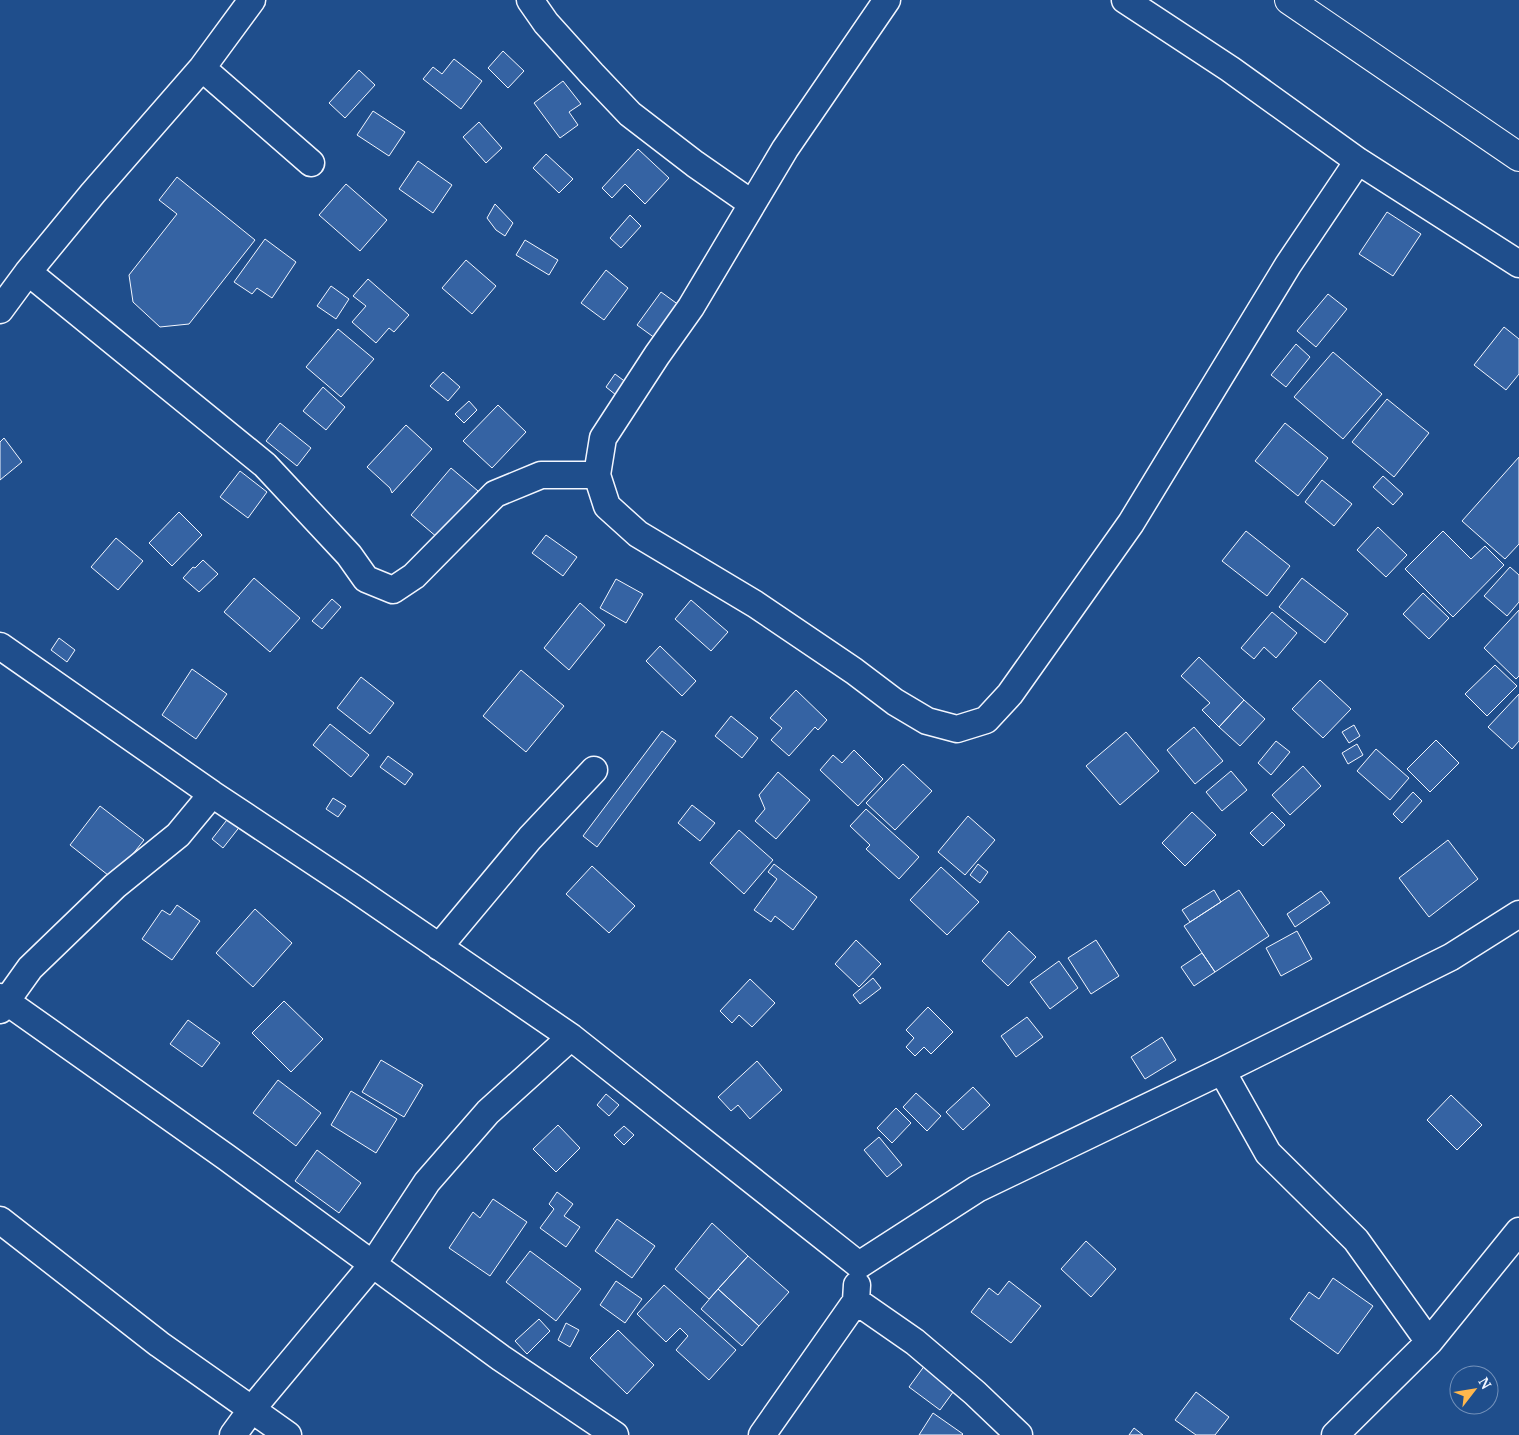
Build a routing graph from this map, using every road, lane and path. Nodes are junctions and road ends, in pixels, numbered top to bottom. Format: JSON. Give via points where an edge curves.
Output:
{"nodes":[{"id":1,"x":252,"y":0,"type":"edge"},
{"id":2,"x":530,"y":0,"type":"edge"},
{"id":3,"x":887,"y":0,"type":"edge"},
{"id":4,"x":1125,"y":0,"type":"edge"},
{"id":5,"x":1289,"y":0,"type":"edge"},
{"id":6,"x":202,"y":68,"type":"junction"},
{"id":7,"x":1519,"y":157,"type":"edge"},
{"id":8,"x":1358,"y":161,"type":"junction"},
{"id":9,"x":311,"y":163,"type":"dead end"},
{"id":10,"x":751,"y":203,"type":"junction"},
{"id":11,"x":1519,"y":264,"type":"edge"},
{"id":12,"x":28,"y":272,"type":"junction"},
{"id":13,"x":0,"y":310,"type":"edge"},
{"id":14,"x":597,"y":475,"type":"junction"},
{"id":15,"x":0,"y":646,"type":"edge"},
{"id":16,"x":594,"y":770,"type":"dead end"},
{"id":17,"x":212,"y":794,"type":"junction"},
{"id":18,"x":1519,"y":914,"type":"edge"},
{"id":19,"x":440,"y":947,"type":"junction"},
{"id":20,"x":2,"y":1002,"type":"edge"},
{"id":21,"x":571,"y":1037,"type":"junction"},
{"id":22,"x":1222,"y":1071,"type":"junction"},
{"id":23,"x":0,"y":1220,"type":"edge"},
{"id":24,"x":1519,"y":1231,"type":"edge"},
{"id":25,"x":373,"y":1264,"type":"junction"},
{"id":26,"x":859,"y":1265,"type":"junction"},
{"id":27,"x":856,"y":1301,"type":"junction"},
{"id":28,"x":1429,"y":1342,"type":"junction"},
{"id":29,"x":252,"y":1409,"type":"junction"},
{"id":30,"x":233,"y":1435,"type":"edge"},
{"id":31,"x":288,"y":1435,"type":"edge"},
{"id":32,"x":615,"y":1435,"type":"edge"},
{"id":33,"x":762,"y":1435,"type":"edge"},
{"id":34,"x":1019,"y":1435,"type":"edge"},
{"id":35,"x":1335,"y":1435,"type":"edge"}],
"edges":[{"from":1,"to":6,"type":"street"},
{"from":2,"to":10,"type":"street","via":[[546,23],[630,114]]},
{"from":3,"to":10,"type":"street"},
{"from":4,"to":8,"type":"street","via":[[1230,69]]},
{"from":5,"to":7,"type":"main road"},
{"from":6,"to":9,"type":"street"},
{"from":6,"to":12,"type":"street"},
{"from":8,"to":11,"type":"street"},
{"from":8,"to":14,"type":"street","via":[[1288,264],[1130,523],[1010,694],[986,720],[957,729],[927,721],[895,702],[755,604],[638,534],[607,506]]},
{"from":10,"to":14,"type":"street","via":[[690,307],[603,438]]},
{"from":12,"to":13,"type":"street"},
{"from":12,"to":14,"type":"street","via":[[265,465],[366,579],[393,590],[414,576],[495,494],[540,475]]},
{"from":15,"to":17,"type":"street"},
{"from":16,"to":19,"type":"street","via":[[530,838]]},
{"from":17,"to":19,"type":"street"},
{"from":17,"to":20,"type":"street","via":[[178,835],[115,886],[30,968]]},
{"from":18,"to":22,"type":"street","via":[[1451,957]]},
{"from":19,"to":21,"type":"street"},
{"from":20,"to":25,"type":"street","via":[[218,1151]]},
{"from":21,"to":25,"type":"street","via":[[488,1112],[427,1182]]},
{"from":21,"to":26,"type":"street"},
{"from":22,"to":26,"type":"street","via":[[977,1189]]},
{"from":22,"to":28,"type":"street","via":[[1268,1153],[1356,1240]]},
{"from":23,"to":29,"type":"street","via":[[160,1344]]},
{"from":24,"to":28,"type":"street"},
{"from":25,"to":29,"type":"street"},
{"from":25,"to":32,"type":"street","via":[[501,1358]]},
{"from":26,"to":27,"type":"street"},
{"from":27,"to":33,"type":"street"},
{"from":27,"to":34,"type":"street","via":[[915,1342]]},
{"from":28,"to":35,"type":"street"},
{"from":29,"to":30,"type":"street"},
{"from":29,"to":31,"type":"street"}]}
